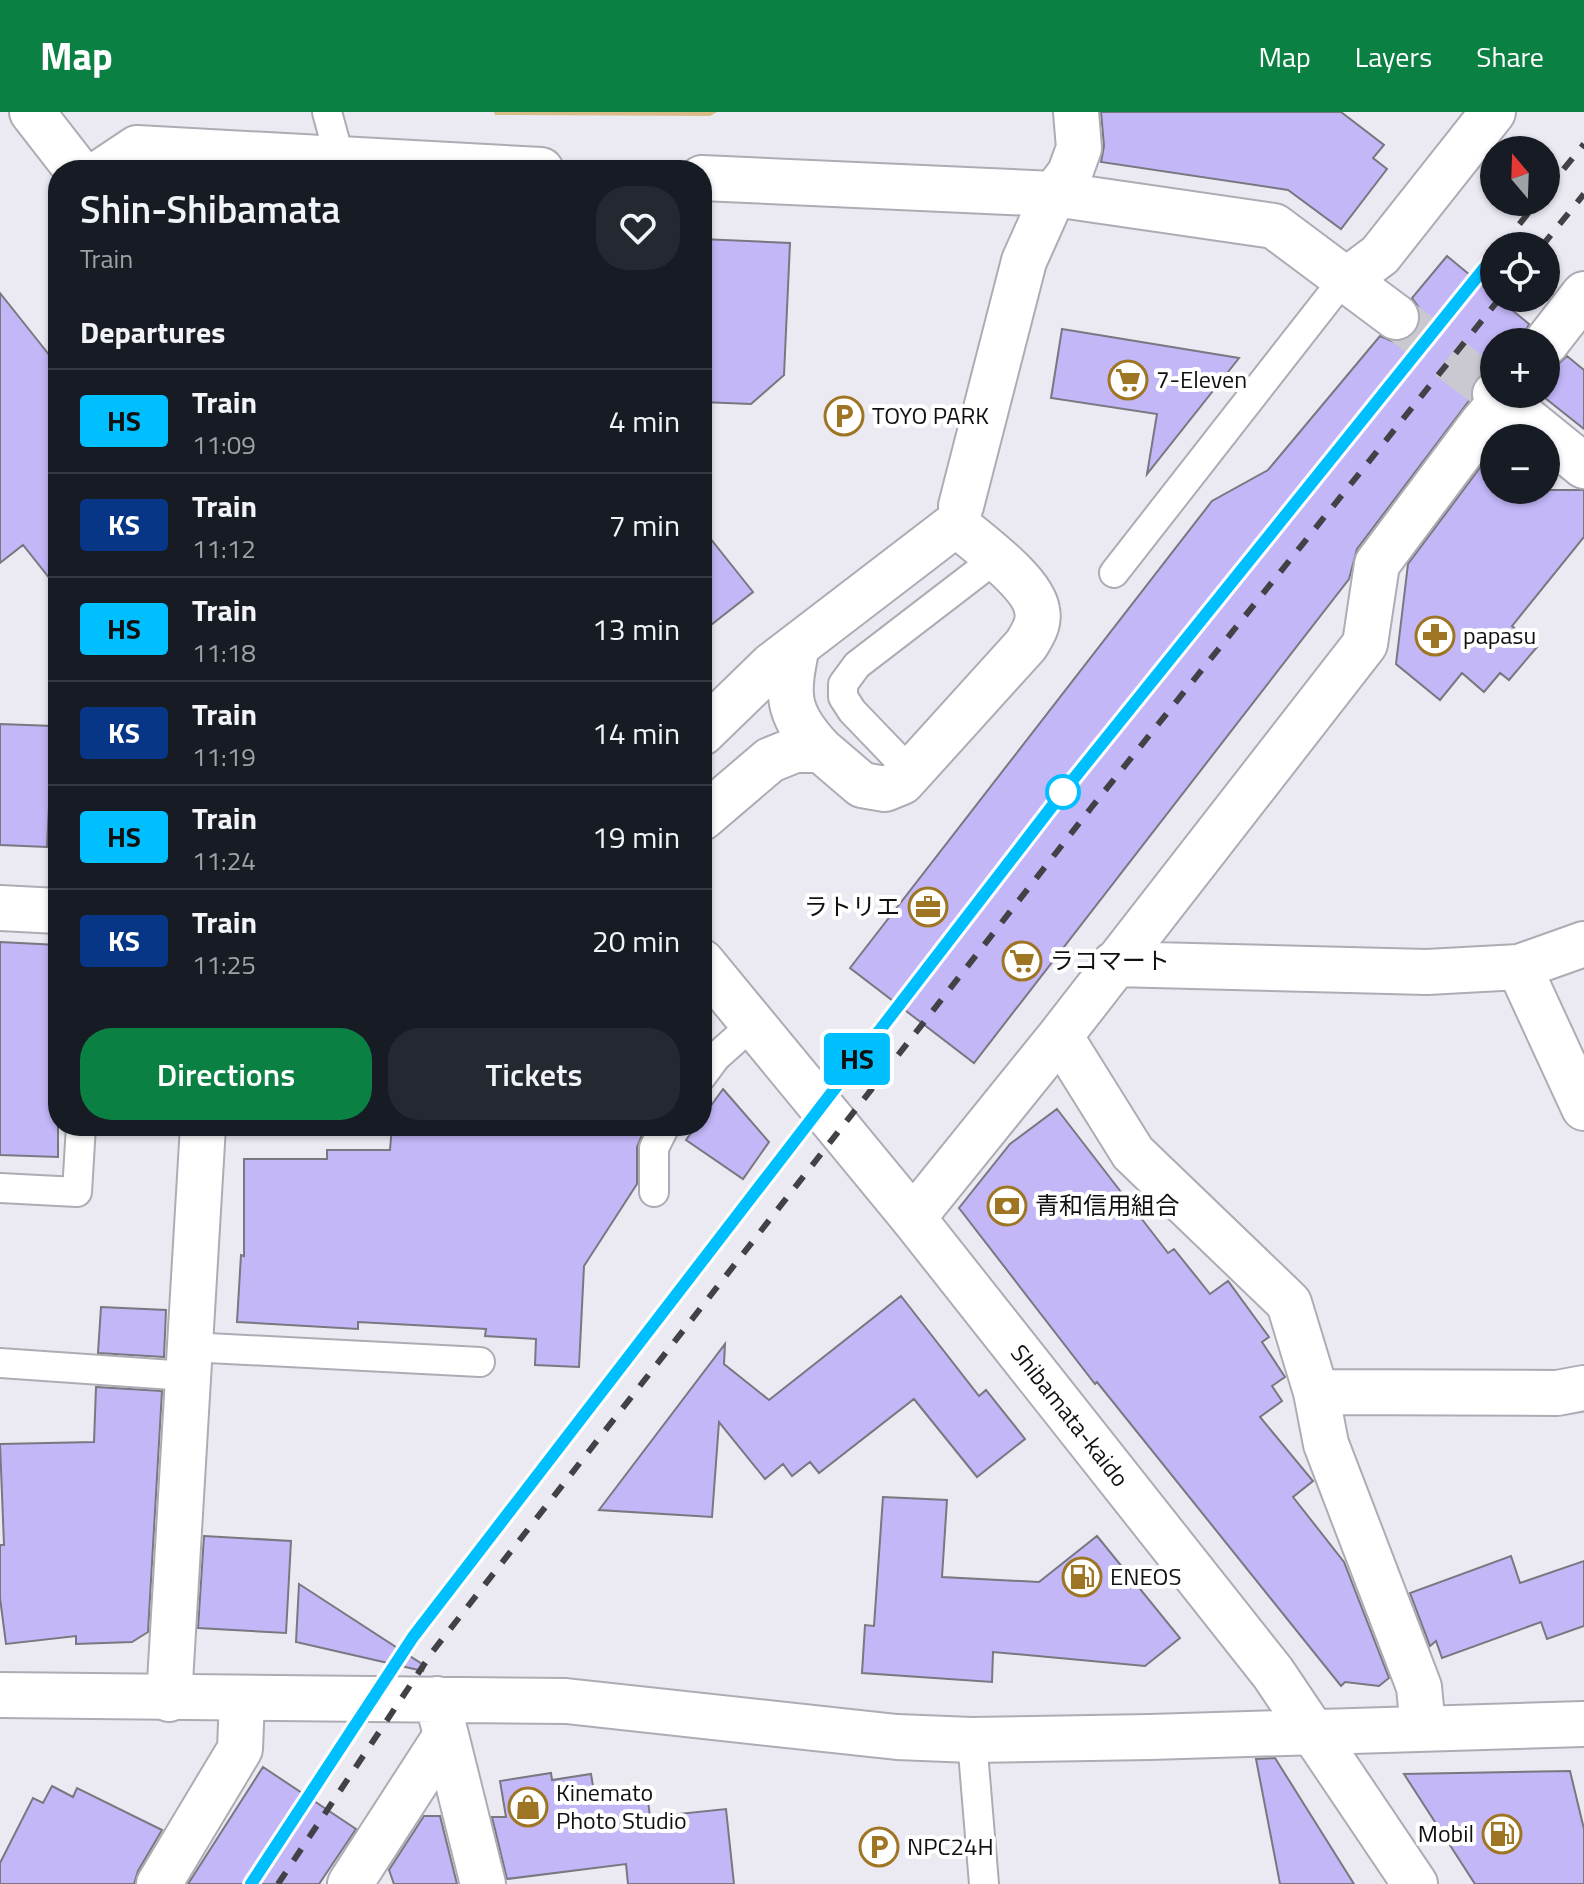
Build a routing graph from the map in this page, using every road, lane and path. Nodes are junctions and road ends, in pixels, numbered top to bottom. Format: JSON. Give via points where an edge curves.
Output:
{"nodes":[{"id":1,"x":32,"y":112,"type":"edge"},
{"id":2,"x":327,"y":112,"type":"edge"},
{"id":3,"x":1076,"y":112,"type":"edge"},
{"id":4,"x":1493,"y":112,"type":"edge"},
{"id":5,"x":69,"y":160,"type":"edge"},
{"id":6,"x":119,"y":160,"type":"edge"},
{"id":7,"x":340,"y":160,"type":"joint"},
{"id":8,"x":712,"y":178,"type":"edge"},
{"id":9,"x":1054,"y":194,"type":"junction"},
{"id":10,"x":1348,"y":279,"type":"junction"},
{"id":11,"x":1584,"y":294,"type":"edge"},
{"id":12,"x":1396,"y":317,"type":"tunnel mouth"},
{"id":13,"x":1558,"y":328,"type":"edge"},
{"id":14,"x":1489,"y":408,"type":"edge"},
{"id":15,"x":1514,"y":408,"type":"tunnel mouth"},
{"id":16,"x":1584,"y":466,"type":"edge"},
{"id":17,"x":959,"y":515,"type":"junction"},
{"id":18,"x":995,"y":559,"type":"junction"},
{"id":19,"x":1114,"y":573,"type":"dead end"},
{"id":20,"x":797,"y":646,"type":"junction"},
{"id":21,"x":712,"y":723,"type":"edge"},
{"id":22,"x":821,"y":750,"type":"junction"},
{"id":23,"x":917,"y":765,"type":"junction"},
{"id":24,"x":712,"y":809,"type":"edge"},
{"id":25,"x":0,"y":908,"type":"edge"},
{"id":26,"x":48,"y":910,"type":"edge"},
{"id":27,"x":1584,"y":944,"type":"edge"},
{"id":28,"x":1114,"y":964,"type":"junction"},
{"id":29,"x":1519,"y":967,"type":"junction"},
{"id":30,"x":712,"y":974,"type":"edge"},
{"id":31,"x":753,"y":1024,"type":"junction"},
{"id":32,"x":1060,"y":1036,"type":"junction"},
{"id":33,"x":712,"y":1062,"type":"edge"},
{"id":34,"x":1584,"y":1108,"type":"edge"},
{"id":35,"x":80,"y":1136,"type":"edge"},
{"id":36,"x":202,"y":1136,"type":"edge"},
{"id":37,"x":660,"y":1136,"type":"edge"},
{"id":38,"x":0,"y":1188,"type":"edge"},
{"id":39,"x":654,"y":1192,"type":"dead end"},
{"id":40,"x":913,"y":1218,"type":"junction"},
{"id":41,"x":188,"y":1361,"type":"junction"},
{"id":42,"x":480,"y":1362,"type":"dead end"},
{"id":43,"x":0,"y":1363,"type":"edge"},
{"id":44,"x":1584,"y":1388,"type":"edge"},
{"id":45,"x":1316,"y":1392,"type":"junction"},
{"id":46,"x":0,"y":1695,"type":"edge"},
{"id":47,"x":169,"y":1699,"type":"junction"},
{"id":48,"x":242,"y":1699,"type":"junction"},
{"id":49,"x":441,"y":1718,"type":"junction"},
{"id":50,"x":1584,"y":1724,"type":"edge"},
{"id":51,"x":1423,"y":1728,"type":"junction"},
{"id":52,"x":1314,"y":1731,"type":"junction"},
{"id":53,"x":972,"y":1740,"type":"junction"},
{"id":54,"x":159,"y":1884,"type":"edge"},
{"id":55,"x":350,"y":1884,"type":"edge"},
{"id":56,"x":483,"y":1884,"type":"edge"},
{"id":57,"x":984,"y":1884,"type":"edge"},
{"id":58,"x":1415,"y":1884,"type":"edge"}],
"edges":[{"from":1,"to":5,"type":"street"},
{"from":2,"to":7,"type":"lane"},
{"from":3,"to":9,"type":"street","via":[[1079,148],[1070,173]]},
{"from":4,"to":10,"type":"street","via":[[1380,255]]},
{"from":6,"to":7,"type":"street","via":[[137,148]]},
{"from":8,"to":9,"type":"street"},
{"from":9,"to":10,"type":"street","via":[[1274,226]]},
{"from":9,"to":17,"type":"street","via":[[1024,261]]},
{"from":10,"to":12,"type":"street"},
{"from":10,"to":19,"type":"lane"},
{"from":11,"to":13,"type":"street"},
{"from":14,"to":28,"type":"street","via":[[1377,564],[1365,644]]},
{"from":15,"to":16,"type":"street"},
{"from":17,"to":18,"type":"street"},
{"from":17,"to":20,"type":"street"},
{"from":18,"to":23,"type":"street","via":[[1028,588],[1038,609],[1036,629]]},
{"from":18,"to":23,"type":"lane","via":[[857,665],[843,684],[843,697],[852,711],[902,763]]},
{"from":20,"to":21,"type":"street"},
{"from":20,"to":22,"type":"street","via":[[793,711]]},
{"from":22,"to":23,"type":"street","via":[[862,785],[885,789],[902,782]]},
{"from":22,"to":24,"type":"street","via":[[795,750],[770,760]]},
{"from":25,"to":26,"type":"street"},
{"from":27,"to":29,"type":"street"},
{"from":28,"to":29,"type":"street","via":[[1427,972]]},
{"from":28,"to":32,"type":"street"},
{"from":29,"to":34,"type":"street"},
{"from":30,"to":31,"type":"street","name":"Shibamata-kaido"},
{"from":31,"to":33,"type":"lane"},
{"from":31,"to":40,"type":"street","name":"Shibamata-kaido"},
{"from":32,"to":40,"type":"street"},
{"from":32,"to":45,"type":"street","via":[[1133,1153],[1289,1303]]},
{"from":35,"to":38,"type":"lane","via":[[77,1192]]},
{"from":36,"to":41,"type":"street"},
{"from":37,"to":39,"type":"lane","via":[[654,1148]]},
{"from":40,"to":52,"type":"street","name":"Shibamata-kaido"},
{"from":41,"to":42,"type":"lane"},
{"from":41,"to":43,"type":"lane"},
{"from":41,"to":47,"type":"street"},
{"from":44,"to":45,"type":"street","via":[[1557,1393]]},
{"from":45,"to":51,"type":"street","via":[[1326,1444],[1419,1687]]},
{"from":46,"to":47,"type":"street"},
{"from":47,"to":48,"type":"street"},
{"from":48,"to":49,"type":"street"},
{"from":48,"to":54,"type":"street","via":[[240,1749]]},
{"from":49,"to":53,"type":"street","via":[[566,1701],[897,1737]]},
{"from":49,"to":55,"type":"street"},
{"from":49,"to":56,"type":"street"},
{"from":50,"to":51,"type":"street"},
{"from":51,"to":52,"type":"street"},
{"from":52,"to":53,"type":"street"},
{"from":52,"to":58,"type":"street","name":"Shibamata-kaido"},
{"from":53,"to":57,"type":"lane"}]}
